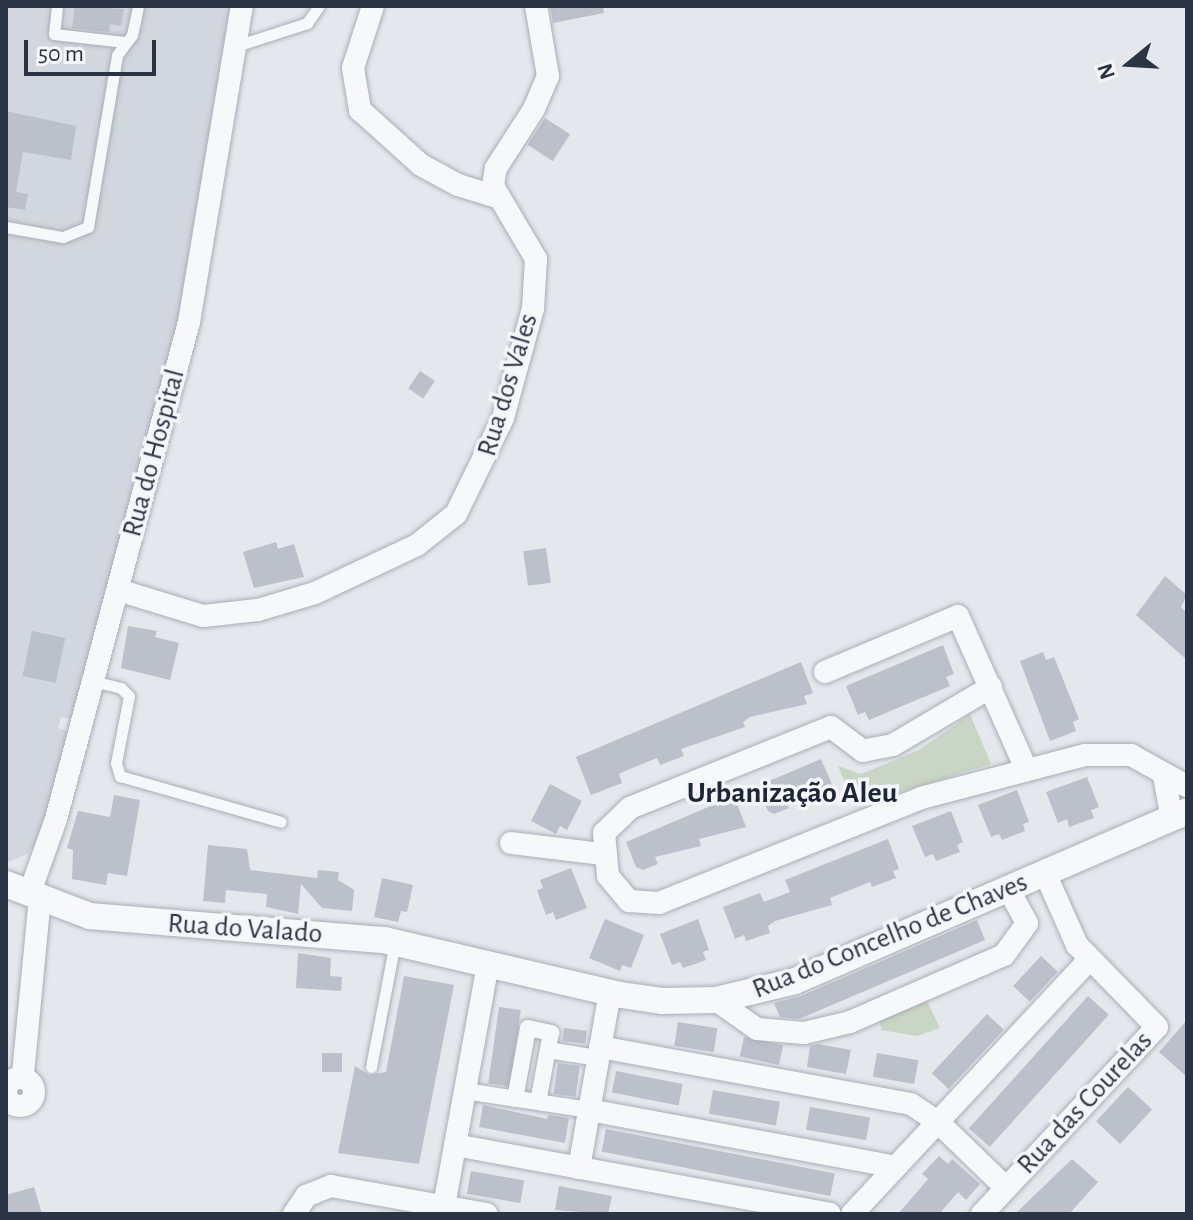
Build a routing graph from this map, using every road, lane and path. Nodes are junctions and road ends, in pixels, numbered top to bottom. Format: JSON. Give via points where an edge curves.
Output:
{"nodes":[{"id":1,"x":57,"y":6,"type":"edge"},
{"id":2,"x":138,"y":6,"type":"edge"},
{"id":3,"x":242,"y":6,"type":"edge"},
{"id":4,"x":319,"y":6,"type":"edge"},
{"id":5,"x":373,"y":6,"type":"edge"},
{"id":6,"x":536,"y":6,"type":"edge"},
{"id":7,"x":125,"y":42,"type":"junction"},
{"id":8,"x":236,"y":46,"type":"junction"},
{"id":9,"x":495,"y":196,"type":"junction"},
{"id":10,"x":6,"y":227,"type":"edge"},
{"id":11,"x":118,"y":590,"type":"junction"},
{"id":12,"x":825,"y":672,"type":"dead end"},
{"id":13,"x":93,"y":681,"type":"junction"},
{"id":14,"x":991,"y":687,"type":"junction"},
{"id":15,"x":1026,"y":769,"type":"junction"},
{"id":16,"x":1164,"y":776,"type":"junction"},
{"id":17,"x":1187,"y":786,"type":"edge"},
{"id":18,"x":1180,"y":815,"type":"edge"},
{"id":19,"x":281,"y":822,"type":"dead end"},
{"id":20,"x":511,"y":843,"type":"dead end"},
{"id":21,"x":602,"y":854,"type":"junction"},
{"id":22,"x":1045,"y":873,"type":"junction"},
{"id":23,"x":1008,"y":889,"type":"junction"},
{"id":24,"x":25,"y":891,"type":"edge"},
{"id":25,"x":395,"y":942,"type":"junction"},
{"id":26,"x":1090,"y":959,"type":"junction"},
{"id":27,"x":488,"y":964,"type":"junction"},
{"id":28,"x":610,"y":993,"type":"junction"},
{"id":29,"x":716,"y":1000,"type":"junction"},
{"id":30,"x":548,"y":1050,"type":"junction"},
{"id":31,"x":599,"y":1053,"type":"junction"},
{"id":32,"x":371,"y":1067,"type":"dead end"},
{"id":33,"x":23,"y":1074,"type":"dead end"},
{"id":34,"x":465,"y":1091,"type":"junction"},
{"id":35,"x":515,"y":1099,"type":"junction"},
{"id":36,"x":538,"y":1102,"type":"junction"},
{"id":37,"x":589,"y":1110,"type":"junction"},
{"id":38,"x":938,"y":1122,"type":"junction"},
{"id":39,"x":455,"y":1145,"type":"junction"},
{"id":40,"x":896,"y":1167,"type":"junction"},
{"id":41,"x":579,"y":1168,"type":"junction"},
{"id":42,"x":1006,"y":1188,"type":"junction"},
{"id":43,"x":464,"y":1211,"type":"edge"},
{"id":44,"x":294,"y":1214,"type":"edge"},
{"id":45,"x":830,"y":1214,"type":"edge"},
{"id":46,"x":852,"y":1214,"type":"edge"},
{"id":47,"x":982,"y":1214,"type":"edge"}],
"edges":[{"from":1,"to":7,"type":"lane","via":[[54,34]]},
{"from":2,"to":7,"type":"lane","via":[[136,27]]},
{"from":3,"to":8,"type":"street","name":"Rua do Hospital"},
{"from":4,"to":8,"type":"lane","via":[[301,26]]},
{"from":5,"to":9,"type":"street","via":[[353,68],[360,110],[421,165],[458,185]]},
{"from":6,"to":9,"type":"street","via":[[548,76],[534,109],[496,168]]},
{"from":7,"to":10,"type":"lane","via":[[117,55],[88,227],[63,237]]},
{"from":8,"to":11,"type":"street","name":"Rua do Hospital","via":[[193,306]]},
{"from":9,"to":11,"type":"street","name":"Rua dos Vales","via":[[528,238],[537,283],[503,418],[450,522],[428,539],[315,593],[237,615],[183,612]]},
{"from":11,"to":13,"type":"street","name":"Rua do Hospital"},
{"from":12,"to":14,"type":"street","via":[[958,616]]},
{"from":13,"to":19,"type":"lane","via":[[121,688],[129,696],[116,763],[120,776]]},
{"from":13,"to":24,"type":"street","name":"Rua do Hospital","via":[[51,837]]},
{"from":14,"to":15,"type":"street"},
{"from":14,"to":21,"type":"street","via":[[893,745],[863,751],[831,727],[645,801],[615,818],[604,833]]},
{"from":15,"to":16,"type":"street","via":[[1121,753],[1149,762]]},
{"from":15,"to":21,"type":"street","via":[[885,811],[659,903],[639,904],[620,895]]},
{"from":16,"to":17,"type":"street"},
{"from":16,"to":18,"type":"street"},
{"from":18,"to":22,"type":"street","name":"Rua do Concelho de Chaves"},
{"from":20,"to":21,"type":"street"},
{"from":22,"to":23,"type":"street","name":"Rua do Concelho de Chaves"},
{"from":22,"to":26,"type":"street","via":[[1072,937]]},
{"from":23,"to":29,"type":"street","name":"Rua do Concelho de Chaves","via":[[783,986]]},
{"from":23,"to":29,"type":"street","via":[[1027,923],[1004,955],[850,1022],[804,1033],[757,1029]]},
{"from":24,"to":25,"type":"street","name":"Rua do Valado","via":[[101,917]]},
{"from":24,"to":33,"type":"street","name":"Rua do Hospital"},
{"from":25,"to":27,"type":"street","name":"Rua do Valado"},
{"from":25,"to":32,"type":"lane"},
{"from":26,"to":38,"type":"street"},
{"from":26,"to":42,"type":"street","name":"Rua das Courelas","via":[[1157,1027]]},
{"from":27,"to":28,"type":"street","name":"Rua do Concelho de Chaves"},
{"from":27,"to":34,"type":"street"},
{"from":28,"to":29,"type":"street","name":"Rua do Concelho de Chaves","via":[[662,1001]]},
{"from":28,"to":31,"type":"street"},
{"from":30,"to":31,"type":"street"},
{"from":30,"to":35,"type":"street","via":[[551,1033],[528,1028]]},
{"from":30,"to":36,"type":"street"},
{"from":31,"to":37,"type":"street"},
{"from":31,"to":38,"type":"street","via":[[906,1103]]},
{"from":34,"to":35,"type":"street"},
{"from":34,"to":39,"type":"street"},
{"from":35,"to":36,"type":"street"},
{"from":36,"to":37,"type":"street"},
{"from":37,"to":40,"type":"street"},
{"from":37,"to":41,"type":"street"},
{"from":38,"to":40,"type":"street"},
{"from":38,"to":42,"type":"street"},
{"from":39,"to":41,"type":"street"},
{"from":39,"to":43,"type":"street"},
{"from":40,"to":46,"type":"street"},
{"from":41,"to":45,"type":"street"},
{"from":42,"to":47,"type":"street","name":"Rua das Courelas"},
{"from":43,"to":44,"type":"street","via":[[331,1186],[306,1196]]}]}
